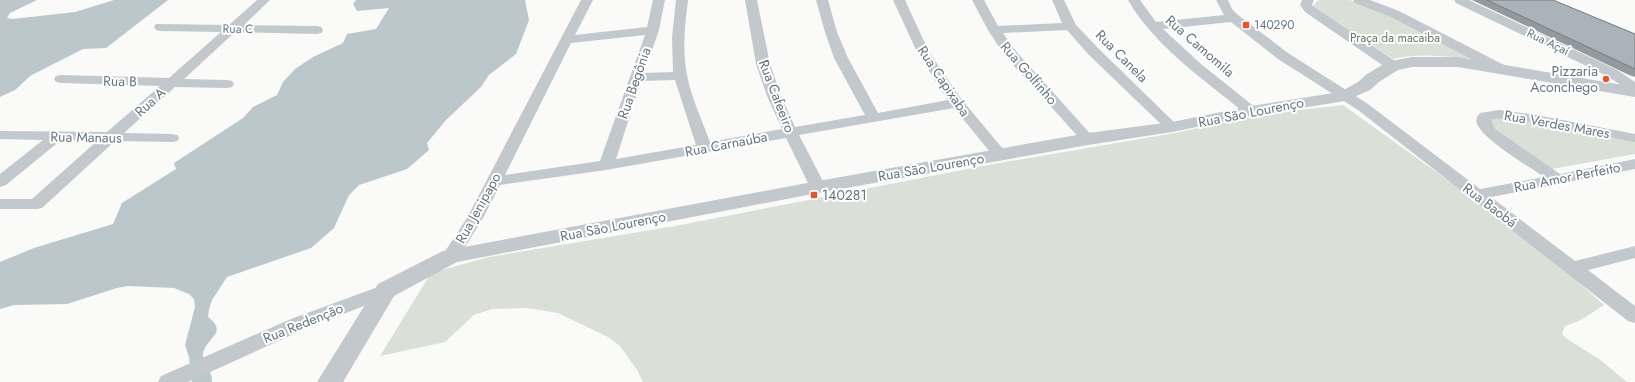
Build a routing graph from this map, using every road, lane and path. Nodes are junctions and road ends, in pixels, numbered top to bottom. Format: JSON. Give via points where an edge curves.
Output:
{"nodes":[{"id":1,"x":264,"y":0,"type":"edge"},
{"id":2,"x":587,"y":0,"type":"edge"},
{"id":3,"x":660,"y":0,"type":"edge"},
{"id":4,"x":682,"y":0,"type":"edge"},
{"id":5,"x":752,"y":0,"type":"edge"},
{"id":6,"x":822,"y":0,"type":"edge"},
{"id":7,"x":899,"y":0,"type":"edge"},
{"id":8,"x":978,"y":0,"type":"edge"},
{"id":9,"x":1058,"y":0,"type":"edge"},
{"id":10,"x":1134,"y":0,"type":"edge"},
{"id":11,"x":1222,"y":0,"type":"edge"},
{"id":12,"x":1308,"y":0,"type":"edge"},
{"id":13,"x":1359,"y":0,"type":"edge"},
{"id":14,"x":1460,"y":0,"type":"edge"},
{"id":15,"x":1234,"y":18,"type":"junction"},
{"id":16,"x":1070,"y":26,"type":"junction"},
{"id":17,"x":1152,"y":26,"type":"junction"},
{"id":18,"x":160,"y":27,"type":"dead end"},
{"id":19,"x":232,"y":29,"type":"junction"},
{"id":20,"x":317,"y":30,"type":"dead end"},
{"id":21,"x":653,"y":30,"type":"junction"},
{"id":22,"x":994,"y":30,"type":"junction"},
{"id":23,"x":566,"y":40,"type":"junction"},
{"id":24,"x":1393,"y":66,"type":"junction"},
{"id":25,"x":1501,"y":69,"type":"junction"},
{"id":26,"x":681,"y":76,"type":"junction"},
{"id":27,"x":636,"y":77,"type":"junction"},
{"id":28,"x":61,"y":79,"type":"dead end"},
{"id":29,"x":172,"y":82,"type":"junction"},
{"id":30,"x":227,"y":84,"type":"dead end"},
{"id":31,"x":1635,"y":88,"type":"edge"},
{"id":32,"x":1635,"y":92,"type":"edge"},
{"id":33,"x":1344,"y":96,"type":"junction"},
{"id":34,"x":957,"y":103,"type":"junction"},
{"id":35,"x":1251,"y":111,"type":"junction"},
{"id":36,"x":874,"y":117,"type":"junction"},
{"id":37,"x":1172,"y":127,"type":"junction"},
{"id":38,"x":790,"y":132,"type":"junction"},
{"id":39,"x":0,"y":135,"type":"edge"},
{"id":40,"x":57,"y":136,"type":"junction"},
{"id":41,"x":112,"y":137,"type":"junction"},
{"id":42,"x":172,"y":138,"type":"dead end"},
{"id":43,"x":1635,"y":138,"type":"edge"},
{"id":44,"x":1088,"y":140,"type":"junction"},
{"id":45,"x":705,"y":148,"type":"junction"},
{"id":46,"x":1000,"y":155,"type":"junction"},
{"id":47,"x":1635,"y":164,"type":"edge"},
{"id":48,"x":606,"y":165,"type":"junction"},
{"id":49,"x":494,"y":180,"type":"junction"},
{"id":50,"x":1558,"y":180,"type":"junction"},
{"id":51,"x":0,"y":182,"type":"edge"},
{"id":52,"x":818,"y":188,"type":"junction"},
{"id":53,"x":1476,"y":196,"type":"junction"},
{"id":54,"x":0,"y":204,"type":"edge"},
{"id":55,"x":1635,"y":252,"type":"edge"},
{"id":56,"x":451,"y":256,"type":"junction"},
{"id":57,"x":1572,"y":268,"type":"junction"},
{"id":58,"x":386,"y":290,"type":"junction"},
{"id":59,"x":1635,"y":316,"type":"edge"},
{"id":60,"x":168,"y":382,"type":"edge"},
{"id":61,"x":330,"y":382,"type":"edge"}],
"edges":[{"from":1,"to":19,"type":"street","name":"Rua A"},
{"from":2,"to":23,"type":"street","name":"Rua Jenipapo"},
{"from":3,"to":21,"type":"street","name":"Rua Begônia"},
{"from":4,"to":26,"type":"street","via":[[678,60]]},
{"from":5,"to":38,"type":"street","name":"Rua Cafeeiro","via":[[763,62]]},
{"from":6,"to":36,"type":"street","via":[[841,58]]},
{"from":7,"to":34,"type":"street","name":"Rua Capixaba","via":[[923,52]]},
{"from":8,"to":22,"type":"street","name":"Rua Golfinho"},
{"from":9,"to":16,"type":"street","name":"Rua Canela"},
{"from":10,"to":17,"type":"street","name":"Rua Camomila"},
{"from":11,"to":15,"type":"street"},
{"from":12,"to":24,"type":"street","via":[[1306,5],[1310,9]]},
{"from":13,"to":25,"type":"street","via":[[1395,14]]},
{"from":14,"to":31,"type":"street","name":"Rua Açaí","via":[[1612,73]]},
{"from":15,"to":17,"type":"street"},
{"from":15,"to":33,"type":"street","via":[[1283,56]]},
{"from":16,"to":22,"type":"street"},
{"from":16,"to":37,"type":"street","name":"Rua Canela"},
{"from":17,"to":35,"type":"street","name":"Rua Camomila"},
{"from":18,"to":19,"type":"street","name":"Rua C"},
{"from":19,"to":20,"type":"street","name":"Rua C"},
{"from":19,"to":29,"type":"street","name":"Rua A"},
{"from":21,"to":23,"type":"street"},
{"from":21,"to":27,"type":"street","name":"Rua Begônia"},
{"from":22,"to":44,"type":"street","name":"Rua Golfinho","via":[[1009,52]]},
{"from":23,"to":49,"type":"street","name":"Rua Jenipapo"},
{"from":24,"to":25,"type":"street","via":[[1423,61],[1458,62]]},
{"from":24,"to":33,"type":"street","name":"Rua São Lourenço"},
{"from":25,"to":32,"type":"street"},
{"from":26,"to":27,"type":"street"},
{"from":26,"to":45,"type":"street"},
{"from":27,"to":48,"type":"street","name":"Rua Begônia"},
{"from":28,"to":29,"type":"street","name":"Rua B"},
{"from":29,"to":30,"type":"street","name":"Rua B"},
{"from":29,"to":41,"type":"street","name":"Rua A"},
{"from":33,"to":35,"type":"street","name":"Rua São Lourenço"},
{"from":33,"to":53,"type":"street","name":"Rua Baobá","via":[[1366,110]]},
{"from":34,"to":36,"type":"street","name":"Rua Carnaúba"},
{"from":34,"to":46,"type":"street","name":"Rua Capixaba"},
{"from":35,"to":37,"type":"street","name":"Rua São Lourenço"},
{"from":36,"to":38,"type":"street","name":"Rua Carnaúba"},
{"from":37,"to":44,"type":"street","name":"Rua São Lourenço"},
{"from":38,"to":45,"type":"street","name":"Rua Carnaúba"},
{"from":38,"to":52,"type":"street","name":"Rua Cafeeiro"},
{"from":39,"to":40,"type":"street","name":"Rua Manaus"},
{"from":40,"to":41,"type":"street","name":"Rua Manaus"},
{"from":40,"to":51,"type":"street"},
{"from":41,"to":42,"type":"street","name":"Rua Manaus"},
{"from":41,"to":54,"type":"street","name":"Rua A","via":[[36,204]]},
{"from":43,"to":50,"type":"street","name":"Rua Verdes Mares","via":[[1530,118],[1499,114],[1485,116],[1484,125],[1490,132]]},
{"from":44,"to":46,"type":"street","name":"Rua São Lourenço"},
{"from":45,"to":48,"type":"street","name":"Rua Carnaúba"},
{"from":46,"to":52,"type":"street","name":"Rua São Lourenço"},
{"from":47,"to":50,"type":"street","name":"Rua Amor Perfeito"},
{"from":48,"to":49,"type":"street","name":"Rua Carnaúba"},
{"from":49,"to":56,"type":"street","name":"Rua Jenipapo","via":[[475,218]]},
{"from":50,"to":53,"type":"street","name":"Rua Amor Perfeito"},
{"from":52,"to":56,"type":"street","name":"Rua São Lourenço"},
{"from":53,"to":57,"type":"street","name":"Rua Baobá"},
{"from":55,"to":57,"type":"street"},
{"from":56,"to":58,"type":"street","name":"Rua Jenipapo"},
{"from":57,"to":59,"type":"street","name":"Rua Baobá"},
{"from":58,"to":60,"type":"street","name":"Rua Redenção","via":[[298,324]]},
{"from":58,"to":61,"type":"street"}]}
